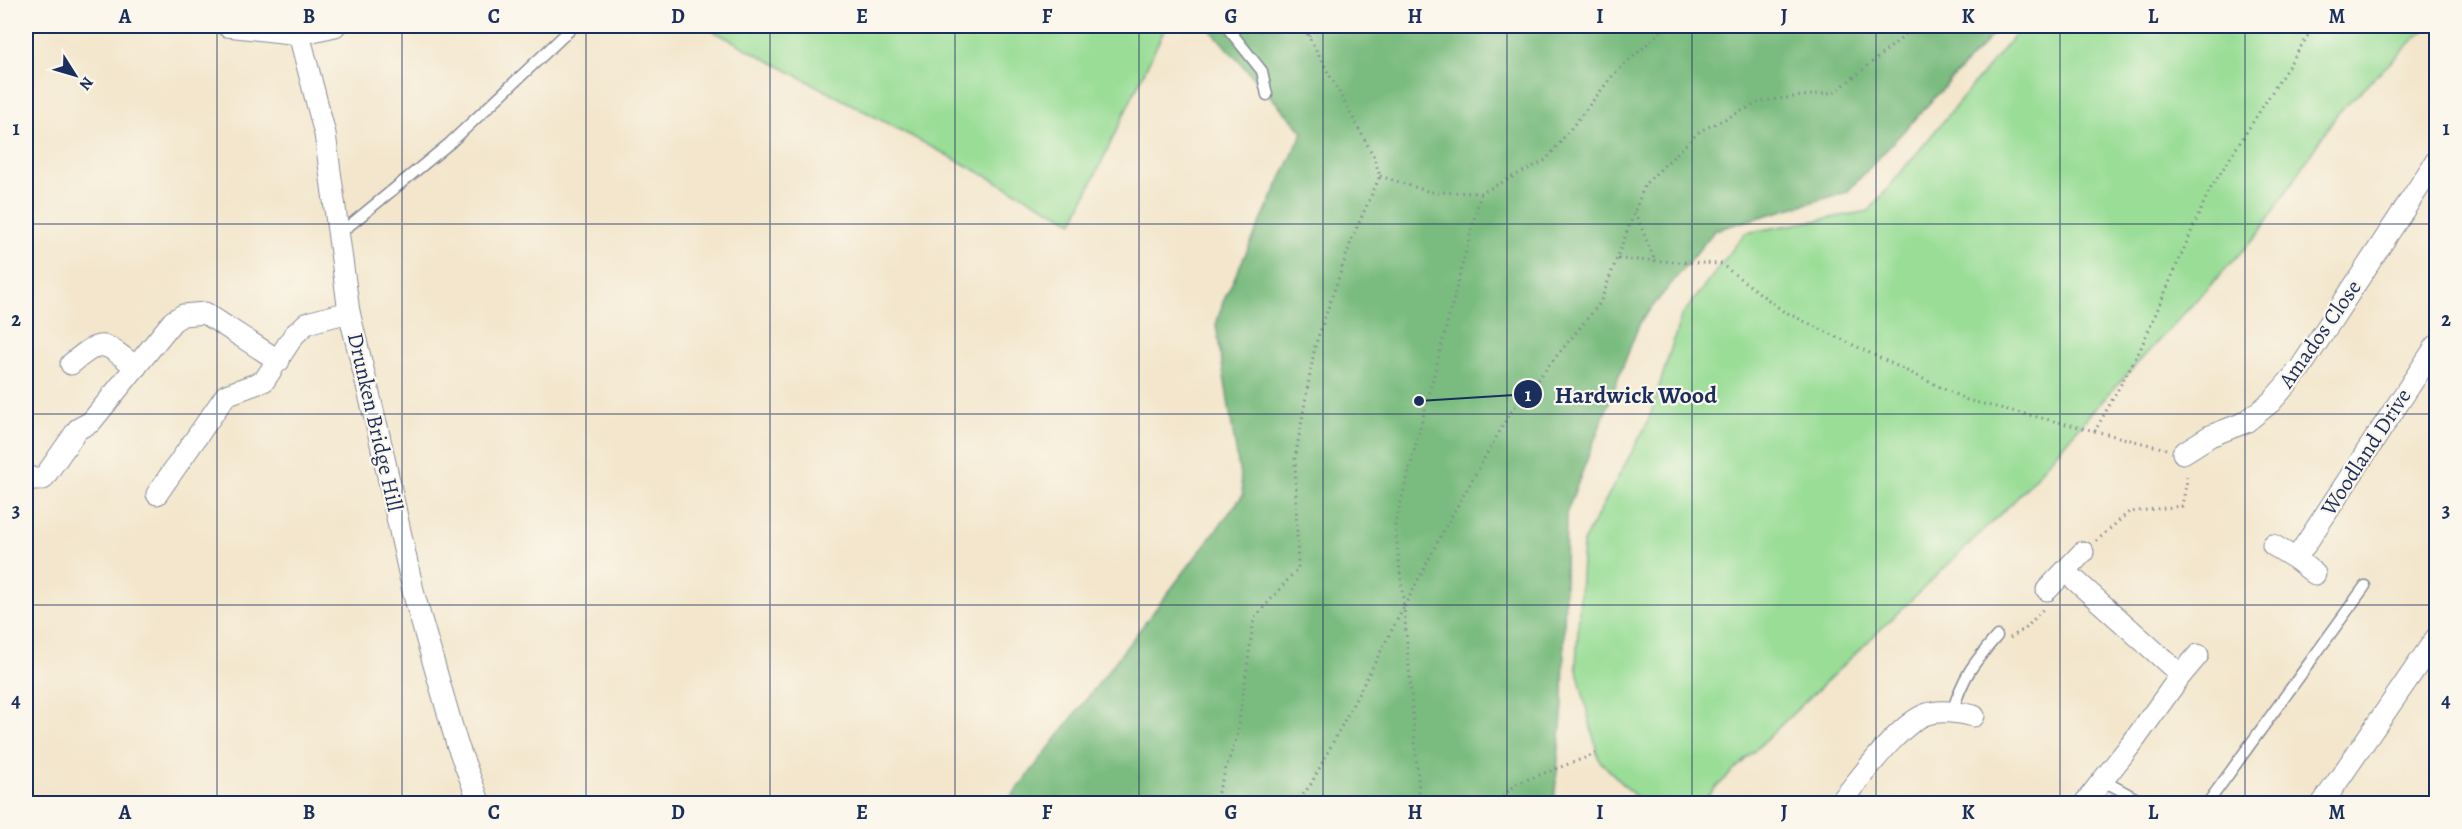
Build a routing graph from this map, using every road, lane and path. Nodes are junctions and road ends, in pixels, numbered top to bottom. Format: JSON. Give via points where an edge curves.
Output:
{"nodes":[{"id":1,"x":227,"y":26,"type":"edge"},
{"id":2,"x":335,"y":26,"type":"edge"},
{"id":3,"x":574,"y":26,"type":"edge"},
{"id":4,"x":1226,"y":26,"type":"edge"},
{"id":5,"x":1303,"y":26,"type":"edge"},
{"id":6,"x":1317,"y":26,"type":"edge"},
{"id":7,"x":1667,"y":26,"type":"edge"},
{"id":8,"x":1917,"y":26,"type":"edge"},
{"id":9,"x":2314,"y":26,"type":"edge"},
{"id":10,"x":299,"y":34,"type":"junction"},
{"id":11,"x":1309,"y":37,"type":"junction"},
{"id":12,"x":1268,"y":95,"type":"dead end"},
{"id":13,"x":2436,"y":161,"type":"edge"},
{"id":14,"x":1380,"y":176,"type":"junction"},
{"id":15,"x":2430,"y":184,"type":"edge"},
{"id":16,"x":1481,"y":193,"type":"junction"},
{"id":17,"x":1635,"y":211,"type":"junction"},
{"id":18,"x":338,"y":234,"type":"junction"},
{"id":19,"x":1617,"y":259,"type":"junction"},
{"id":20,"x":1654,"y":261,"type":"junction"},
{"id":21,"x":349,"y":312,"type":"junction"},
{"id":22,"x":2436,"y":346,"type":"edge"},
{"id":23,"x":279,"y":361,"type":"junction"},
{"id":24,"x":71,"y":364,"type":"dead end"},
{"id":25,"x":136,"y":367,"type":"junction"},
{"id":26,"x":2095,"y":431,"type":"junction"},
{"id":27,"x":2183,"y":453,"type":"junction"},
{"id":28,"x":26,"y":475,"type":"edge"},
{"id":29,"x":157,"y":494,"type":"dead end"},
{"id":30,"x":2273,"y":545,"type":"dead end"},
{"id":31,"x":2084,"y":552,"type":"joint"},
{"id":32,"x":2296,"y":559,"type":"junction"},
{"id":33,"x":2065,"y":571,"type":"junction"},
{"id":34,"x":2315,"y":574,"type":"dead end"},
{"id":35,"x":2365,"y":586,"type":"dead end"},
{"id":36,"x":2048,"y":590,"type":"dead end"},
{"id":37,"x":1404,"y":607,"type":"junction"},
{"id":38,"x":1997,"y":636,"type":"dead end"},
{"id":39,"x":2436,"y":638,"type":"edge"},
{"id":40,"x":2198,"y":655,"type":"dead end"},
{"id":41,"x":2181,"y":675,"type":"junction"},
{"id":42,"x":1952,"y":712,"type":"junction"},
{"id":43,"x":1974,"y":716,"type":"dead end"},
{"id":44,"x":1598,"y":753,"type":"dead end"},
{"id":45,"x":2102,"y":780,"type":"junction"},
{"id":46,"x":480,"y":804,"type":"edge"},
{"id":47,"x":1214,"y":804,"type":"edge"},
{"id":48,"x":1296,"y":804,"type":"edge"},
{"id":49,"x":1420,"y":804,"type":"edge"},
{"id":50,"x":1494,"y":804,"type":"edge"},
{"id":51,"x":1839,"y":804,"type":"edge"},
{"id":52,"x":2084,"y":804,"type":"edge"},
{"id":53,"x":2146,"y":804,"type":"edge"},
{"id":54,"x":2206,"y":804,"type":"edge"},
{"id":55,"x":2322,"y":804,"type":"edge"}],
"edges":[{"from":1,"to":10,"type":"street"},
{"from":2,"to":10,"type":"street"},
{"from":3,"to":18,"type":"lane","via":[[450,143]]},
{"from":4,"to":12,"type":"lane","via":[[1262,70]]},
{"from":5,"to":11,"type":"path"},
{"from":6,"to":11,"type":"path"},
{"from":7,"to":16,"type":"path","via":[[1614,74],[1546,160]]},
{"from":8,"to":17,"type":"path","via":[[1835,92],[1762,101],[1700,131],[1645,184]]},
{"from":9,"to":26,"type":"path","via":[[2209,191],[2140,350]]},
{"from":10,"to":18,"type":"street","name":"Drunken Bridge Hill","via":[[325,134]]},
{"from":11,"to":14,"type":"path","via":[[1373,155]]},
{"from":13,"to":15,"type":"street","name":"Amados Close"},
{"from":14,"to":16,"type":"path","via":[[1430,192]]},
{"from":14,"to":47,"type":"path","via":[[1353,236],[1315,345],[1295,459],[1298,568],[1254,619],[1237,736]]},
{"from":15,"to":27,"type":"street","name":"Amados Close","via":[[2299,370],[2271,402],[2246,422],[2210,436]]},
{"from":16,"to":37,"type":"path","via":[[1395,525]]},
{"from":17,"to":19,"type":"path"},
{"from":17,"to":20,"type":"path"},
{"from":18,"to":21,"type":"street","name":"Drunken Bridge Hill"},
{"from":19,"to":20,"type":"path"},
{"from":19,"to":37,"type":"path","via":[[1600,303],[1509,413]]},
{"from":20,"to":26,"type":"path","via":[[1721,264],[1784,311],[1966,400]]},
{"from":21,"to":23,"type":"street","via":[[307,323],[294,335]]},
{"from":21,"to":46,"type":"street","name":"Drunken Bridge Hill","via":[[414,595],[457,744]]},
{"from":22,"to":32,"type":"street","name":"Woodland Drive"},
{"from":23,"to":25,"type":"street","via":[[215,318],[193,312],[173,321]]},
{"from":23,"to":29,"type":"street","via":[[264,381],[226,395]]},
{"from":24,"to":25,"type":"street","via":[[92,346],[100,345],[113,349]]},
{"from":25,"to":28,"type":"street","via":[[90,422],[78,429],[43,479]]},
{"from":26,"to":27,"type":"path"},
{"from":27,"to":31,"type":"path","via":[[2187,480],[2182,506],[2129,512]]},
{"from":30,"to":32,"type":"street"},
{"from":31,"to":33,"type":"street"},
{"from":32,"to":34,"type":"street"},
{"from":33,"to":36,"type":"street"},
{"from":33,"to":41,"type":"street"},
{"from":35,"to":54,"type":"lane"},
{"from":37,"to":48,"type":"path","via":[[1311,784]]},
{"from":37,"to":49,"type":"path"},
{"from":38,"to":42,"type":"lane","via":[[1968,670]]},
{"from":39,"to":55,"type":"street"},
{"from":40,"to":41,"type":"street"},
{"from":41,"to":45,"type":"street"},
{"from":42,"to":43,"type":"street"},
{"from":42,"to":51,"type":"street","via":[[1928,714],[1905,727]]},
{"from":44,"to":50,"type":"path","via":[[1518,783]]},
{"from":45,"to":52,"type":"street"},
{"from":45,"to":53,"type":"lane"}]}
